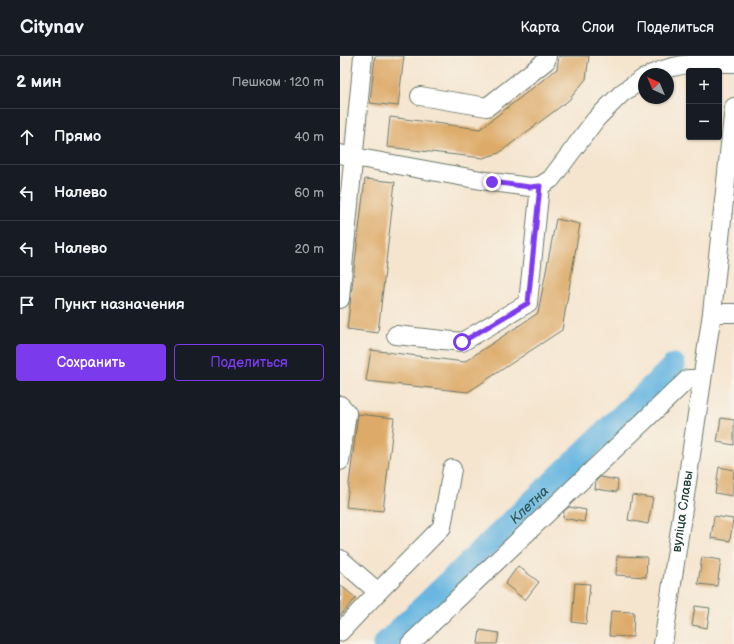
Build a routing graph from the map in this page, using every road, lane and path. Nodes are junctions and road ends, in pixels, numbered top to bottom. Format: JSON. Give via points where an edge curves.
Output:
{"nodes":[{"id":1,"x":363,"y":56,"type":"edge"},
{"id":2,"x":547,"y":56,"type":"edge"},
{"id":3,"x":734,"y":63,"type":"edge"},
{"id":4,"x":665,"y":68,"type":"edge"},
{"id":5,"x":638,"y":82,"type":"edge"},
{"id":6,"x":420,"y":96,"type":"dead end"},
{"id":7,"x":734,"y":107,"type":"edge"},
{"id":8,"x":347,"y":155,"type":"edge"},
{"id":9,"x":540,"y":186,"type":"junction"},
{"id":10,"x":343,"y":240,"type":"edge"},
{"id":11,"x":340,"y":300,"type":"edge"},
{"id":12,"x":712,"y":313,"type":"junction"},
{"id":13,"x":734,"y":313,"type":"edge"},
{"id":14,"x":396,"y":335,"type":"dead end"},
{"id":15,"x":702,"y":379,"type":"junction"},
{"id":16,"x":340,"y":405,"type":"edge"},
{"id":17,"x":340,"y":462,"type":"edge"},
{"id":18,"x":452,"y":469,"type":"dead end"},
{"id":19,"x":340,"y":559,"type":"edge"},
{"id":20,"x":378,"y":592,"type":"junction"},
{"id":21,"x":340,"y":632,"type":"edge"},
{"id":22,"x":410,"y":644,"type":"edge"},
{"id":23,"x":663,"y":644,"type":"edge"}],
"edges":[{"from":1,"to":8,"type":"street"},
{"from":2,"to":6,"type":"street","via":[[546,61],[487,107]]},
{"from":3,"to":4,"type":"street","via":[[702,62]]},
{"from":5,"to":9,"type":"street","via":[[622,93],[596,119],[551,179]]},
{"from":7,"to":12,"type":"street","name":"вуліца Славы"},
{"from":8,"to":9,"type":"street","via":[[492,182]]},
{"from":8,"to":10,"type":"street"},
{"from":9,"to":14,"type":"street","via":[[528,303],[462,342]]},
{"from":10,"to":11,"type":"street"},
{"from":12,"to":13,"type":"street"},
{"from":12,"to":15,"type":"street","name":"вуліца Славы"},
{"from":15,"to":22,"type":"street","via":[[688,379]]},
{"from":15,"to":23,"type":"street","name":"вуліца Славы"},
{"from":16,"to":17,"type":"street","via":[[347,413]]},
{"from":18,"to":20,"type":"street","via":[[442,527]]},
{"from":19,"to":20,"type":"street"},
{"from":20,"to":21,"type":"street"}]}
